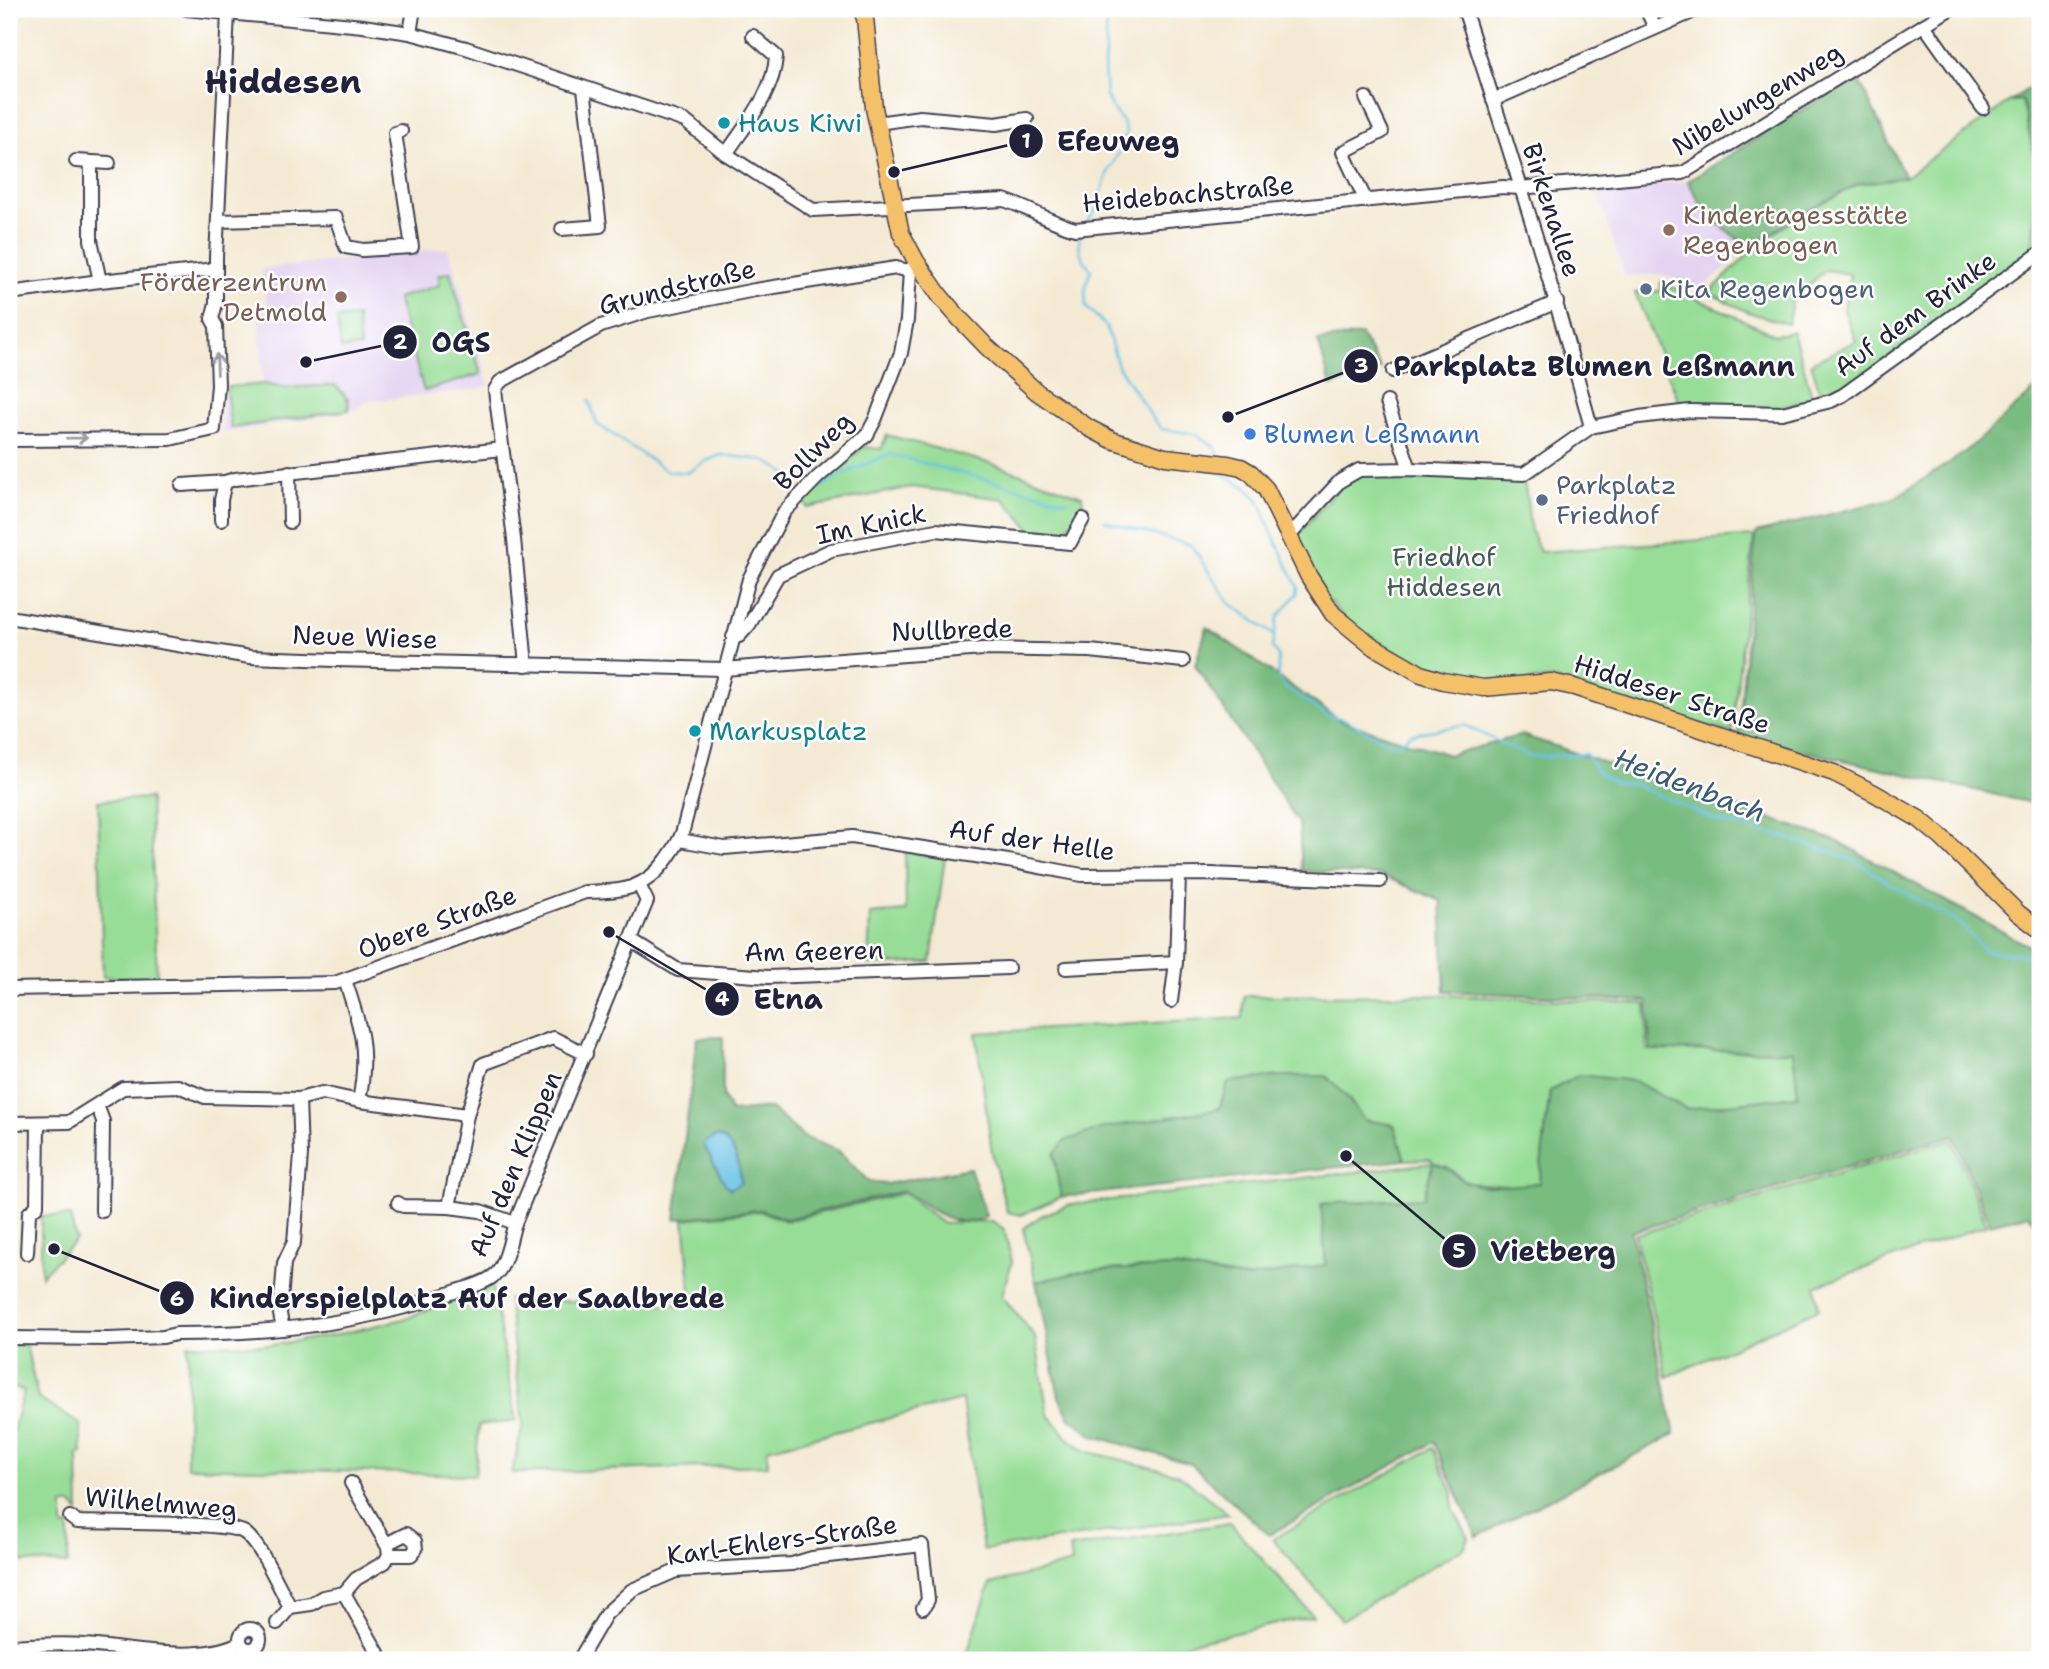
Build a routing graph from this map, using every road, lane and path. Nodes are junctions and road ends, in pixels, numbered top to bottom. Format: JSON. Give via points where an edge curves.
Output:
{"nodes":[{"id":1,"x":187,"y":9,"type":"edge"},
{"id":2,"x":414,"y":9,"type":"edge"},
{"id":3,"x":861,"y":9,"type":"edge"},
{"id":4,"x":1464,"y":9,"type":"edge"},
{"id":5,"x":1646,"y":9,"type":"edge"},
{"id":6,"x":1699,"y":9,"type":"edge"},
{"id":7,"x":1950,"y":9,"type":"edge"},
{"id":8,"x":228,"y":13,"type":"junction"},
{"id":9,"x":1924,"y":25,"type":"junction"},
{"id":10,"x":1655,"y":28,"type":"junction"},
{"id":11,"x":410,"y":33,"type":"junction"},
{"id":12,"x":753,"y":36,"type":"dead end"},
{"id":13,"x":584,"y":88,"type":"junction"},
{"id":14,"x":1366,"y":98,"type":"dead end"},
{"id":15,"x":1493,"y":100,"type":"junction"},
{"id":16,"x":1983,"y":108,"type":"dead end"},
{"id":17,"x":1027,"y":119,"type":"dead end"},
{"id":18,"x":877,"y":123,"type":"junction"},
{"id":19,"x":401,"y":131,"type":"dead end"},
{"id":20,"x":726,"y":154,"type":"junction"},
{"id":21,"x":76,"y":161,"type":"dead end"},
{"id":22,"x":91,"y":162,"type":"junction"},
{"id":23,"x":109,"y":163,"type":"dead end"},
{"id":24,"x":1520,"y":188,"type":"junction"},
{"id":25,"x":1366,"y":201,"type":"junction"},
{"id":26,"x":894,"y":205,"type":"junction"},
{"id":27,"x":218,"y":220,"type":"junction"},
{"id":28,"x":562,"y":229,"type":"dead end"},
{"id":29,"x":2040,"y":253,"type":"edge"},
{"id":30,"x":913,"y":266,"type":"junction"},
{"id":31,"x":216,"y":269,"type":"junction"},
{"id":32,"x":100,"y":281,"type":"junction"},
{"id":33,"x":9,"y":293,"type":"edge"},
{"id":34,"x":1558,"y":302,"type":"junction"},
{"id":35,"x":1393,"y":371,"type":"dead end"},
{"id":36,"x":1387,"y":402,"type":"dead end"},
{"id":37,"x":1591,"y":427,"type":"junction"},
{"id":38,"x":9,"y":440,"type":"edge"},
{"id":39,"x":502,"y":449,"type":"junction"},
{"id":40,"x":1410,"y":469,"type":"junction"},
{"id":41,"x":289,"y":472,"type":"junction"},
{"id":42,"x":225,"y":482,"type":"junction"},
{"id":43,"x":182,"y":485,"type":"dead end"},
{"id":44,"x":1083,"y":519,"type":"dead end"},
{"id":45,"x":222,"y":520,"type":"dead end"},
{"id":46,"x":290,"y":522,"type":"dead end"},
{"id":47,"x":1290,"y":535,"type":"junction"},
{"id":48,"x":9,"y":617,"type":"edge"},
{"id":49,"x":733,"y":637,"type":"junction"},
{"id":50,"x":1183,"y":661,"type":"dead end"},
{"id":51,"x":526,"y":665,"type":"junction"},
{"id":52,"x":724,"y":669,"type":"junction"},
{"id":53,"x":680,"y":840,"type":"junction"},
{"id":54,"x":1179,"y":876,"type":"junction"},
{"id":55,"x":1380,"y":881,"type":"dead end"},
{"id":56,"x":639,"y":885,"type":"junction"},
{"id":57,"x":2040,"y":930,"type":"edge"},
{"id":58,"x":630,"y":940,"type":"junction"},
{"id":59,"x":1176,"y":962,"type":"junction"},
{"id":60,"x":1008,"y":968,"type":"dead end"},
{"id":61,"x":1066,"y":968,"type":"dead end"},
{"id":62,"x":345,"y":980,"type":"junction"},
{"id":63,"x":9,"y":989,"type":"edge"},
{"id":64,"x":1171,"y":1000,"type":"dead end"},
{"id":65,"x":586,"y":1054,"type":"junction"},
{"id":66,"x":299,"y":1099,"type":"junction"},
{"id":67,"x":359,"y":1101,"type":"junction"},
{"id":68,"x":97,"y":1105,"type":"junction"},
{"id":69,"x":467,"y":1115,"type":"junction"},
{"id":70,"x":9,"y":1123,"type":"edge"},
{"id":71,"x":37,"y":1123,"type":"junction"},
{"id":72,"x":398,"y":1203,"type":"dead end"},
{"id":73,"x":449,"y":1207,"type":"junction"},
{"id":74,"x":102,"y":1211,"type":"dead end"},
{"id":75,"x":515,"y":1223,"type":"junction"},
{"id":76,"x":27,"y":1253,"type":"dead end"},
{"id":77,"x":284,"y":1329,"type":"junction"},
{"id":78,"x":9,"y":1338,"type":"edge"},
{"id":79,"x":351,"y":1483,"type":"dead end"},
{"id":80,"x":70,"y":1517,"type":"dead end"},
{"id":81,"x":344,"y":1593,"type":"junction"},
{"id":82,"x":290,"y":1607,"type":"junction"},
{"id":83,"x":923,"y":1608,"type":"dead end"},
{"id":84,"x":277,"y":1623,"type":"dead end"},
{"id":85,"x":239,"y":1643,"type":"dead end"},
{"id":86,"x":9,"y":1646,"type":"edge"},
{"id":87,"x":382,"y":1660,"type":"edge"},
{"id":88,"x":579,"y":1660,"type":"edge"}],
"edges":[{"from":1,"to":8,"type":"street","name":"Heidebachstraße"},
{"from":2,"to":11,"type":"street"},
{"from":3,"to":18,"type":"main road","name":"Hiddeser Straße"},
{"from":4,"to":15,"type":"street","name":"Birkenallee"},
{"from":5,"to":10,"type":"street"},
{"from":6,"to":10,"type":"street"},
{"from":7,"to":9,"type":"street","name":"Nibelungenweg"},
{"from":8,"to":11,"type":"street","name":"Heidebachstraße"},
{"from":8,"to":27,"type":"street"},
{"from":9,"to":16,"type":"street"},
{"from":9,"to":24,"type":"street","name":"Nibelungenweg","via":[[1682,173]]},
{"from":10,"to":15,"type":"street"},
{"from":11,"to":13,"type":"street","name":"Heidebachstraße"},
{"from":12,"to":20,"type":"street","via":[[776,56],[775,74]]},
{"from":13,"to":20,"type":"street","name":"Heidebachstraße","via":[[685,121]]},
{"from":13,"to":28,"type":"street","via":[[600,226]]},
{"from":14,"to":25,"type":"street","via":[[1382,132],[1343,152]]},
{"from":15,"to":24,"type":"street","name":"Birkenallee"},
{"from":17,"to":18,"type":"street","via":[[996,124],[920,117]]},
{"from":18,"to":26,"type":"main road","name":"Hiddeser Straße"},
{"from":19,"to":27,"type":"street","via":[[395,133],[412,247],[346,247],[335,218]]},
{"from":20,"to":26,"type":"street","name":"Heidebachstraße","via":[[813,211]]},
{"from":21,"to":22,"type":"street"},
{"from":22,"to":23,"type":"street"},
{"from":22,"to":32,"type":"street","via":[[92,240]]},
{"from":24,"to":25,"type":"street","name":"Heidebachstraße"},
{"from":24,"to":34,"type":"street","name":"Birkenallee"},
{"from":25,"to":26,"type":"street","name":"Heidebachstraße","via":[[1075,229],[1004,200]]},
{"from":26,"to":30,"type":"main road","name":"Hiddeser Straße"},
{"from":27,"to":31,"type":"street"},
{"from":29,"to":37,"type":"street","name":"Auf dem Brinke","via":[[1831,401],[1782,413],[1690,411]]},
{"from":30,"to":39,"type":"street","name":"Grundstraße","via":[[755,289],[601,326],[500,382],[495,390]]},
{"from":30,"to":47,"type":"main road","name":"Hiddeser Straße","via":[[971,331],[1037,392],[1112,440],[1165,457],[1241,467],[1266,489]]},
{"from":30,"to":49,"type":"street","name":"Bollweg","via":[[901,353],[875,420],[867,435],[797,495],[780,517],[749,579]]},
{"from":31,"to":32,"type":"street"},
{"from":38,"to":31,"type":"street","one_way":true,"via":[[170,439],[214,429],[218,393],[212,319]]},
{"from":32,"to":33,"type":"street"},
{"from":34,"to":35,"type":"street"},
{"from":34,"to":37,"type":"street","name":"Birkenallee"},
{"from":36,"to":40,"type":"street"},
{"from":37,"to":40,"type":"street","name":"Auf dem Brinke","via":[[1524,474]]},
{"from":39,"to":41,"type":"street"},
{"from":39,"to":51,"type":"street","name":"Grundstraße"},
{"from":40,"to":47,"type":"street","name":"Auf dem Brinke","via":[[1354,472]]},
{"from":41,"to":42,"type":"street"},
{"from":41,"to":46,"type":"street"},
{"from":42,"to":43,"type":"street"},
{"from":42,"to":45,"type":"street"},
{"from":44,"to":49,"type":"street","name":"Im Knick","via":[[1070,543],[936,530],[831,550],[778,575],[749,625]]},
{"from":47,"to":57,"type":"main road","name":"Hiddeser Straße","via":[[1333,614],[1371,645],[1421,674],[1483,688],[1551,682],[1835,773],[1919,819]]},
{"from":48,"to":51,"type":"street","name":"Neue Wiese","via":[[250,657]]},
{"from":49,"to":52,"type":"street","name":"Bollweg"},
{"from":50,"to":52,"type":"street","name":"Nullbrede","via":[[1090,651],[983,649]]},
{"from":51,"to":52,"type":"street","name":"Neue Wiese"},
{"from":52,"to":53,"type":"street"},
{"from":53,"to":54,"type":"street","name":"Auf der Helle","via":[[724,848],[852,837],[1082,875]]},
{"from":53,"to":56,"type":"street","via":[[657,872]]},
{"from":54,"to":55,"type":"street","name":"Auf der Helle"},
{"from":54,"to":59,"type":"street"},
{"from":56,"to":58,"type":"street","name":"Auf den Klippen","via":[[647,901]]},
{"from":56,"to":62,"type":"street","name":"Obere Straße","via":[[585,892]]},
{"from":58,"to":60,"type":"street","name":"Am Geeren","via":[[678,970],[768,977]]},
{"from":58,"to":65,"type":"street","name":"Auf den Klippen"},
{"from":59,"to":61,"type":"street"},
{"from":59,"to":64,"type":"street"},
{"from":62,"to":63,"type":"street","name":"Obere Straße"},
{"from":62,"to":67,"type":"street","via":[[364,1051]]},
{"from":65,"to":69,"type":"street","via":[[553,1038],[483,1064]]},
{"from":65,"to":75,"type":"street","name":"Auf den Klippen"},
{"from":66,"to":67,"type":"street","via":[[322,1093]]},
{"from":66,"to":68,"type":"street","via":[[205,1097],[178,1086],[123,1088]]},
{"from":66,"to":77,"type":"street","via":[[301,1155],[294,1242],[284,1264],[280,1314]]},
{"from":67,"to":69,"type":"street"},
{"from":68,"to":71,"type":"street","via":[[69,1122]]},
{"from":68,"to":74,"type":"street","via":[[103,1121]]},
{"from":69,"to":73,"type":"street"},
{"from":70,"to":71,"type":"street"},
{"from":71,"to":76,"type":"street","via":[[37,1206],[29,1213]]},
{"from":72,"to":73,"type":"street"},
{"from":73,"to":75,"type":"street"},
{"from":75,"to":77,"type":"street","name":"Auf den Klippen","via":[[501,1266],[490,1278],[407,1307]]},
{"from":77,"to":78,"type":"street","name":"Auf den Klippen","via":[[150,1338]]},
{"from":79,"to":81,"type":"street","via":[[388,1549],[385,1562],[356,1579]]},
{"from":80,"to":82,"type":"street","name":"Wilhelmweg","via":[[77,1522],[242,1530],[253,1540]]},
{"from":81,"to":82,"type":"street"},
{"from":81,"to":87,"type":"street"},
{"from":82,"to":84,"type":"street"},
{"from":83,"to":88,"type":"street","name":"Karl-Ehlers-Straße","via":[[928,1600],[922,1545],[792,1564],[676,1572],[632,1590],[606,1614]]},
{"from":85,"to":86,"type":"street","via":[[211,1652],[182,1653],[83,1645]]}]}
